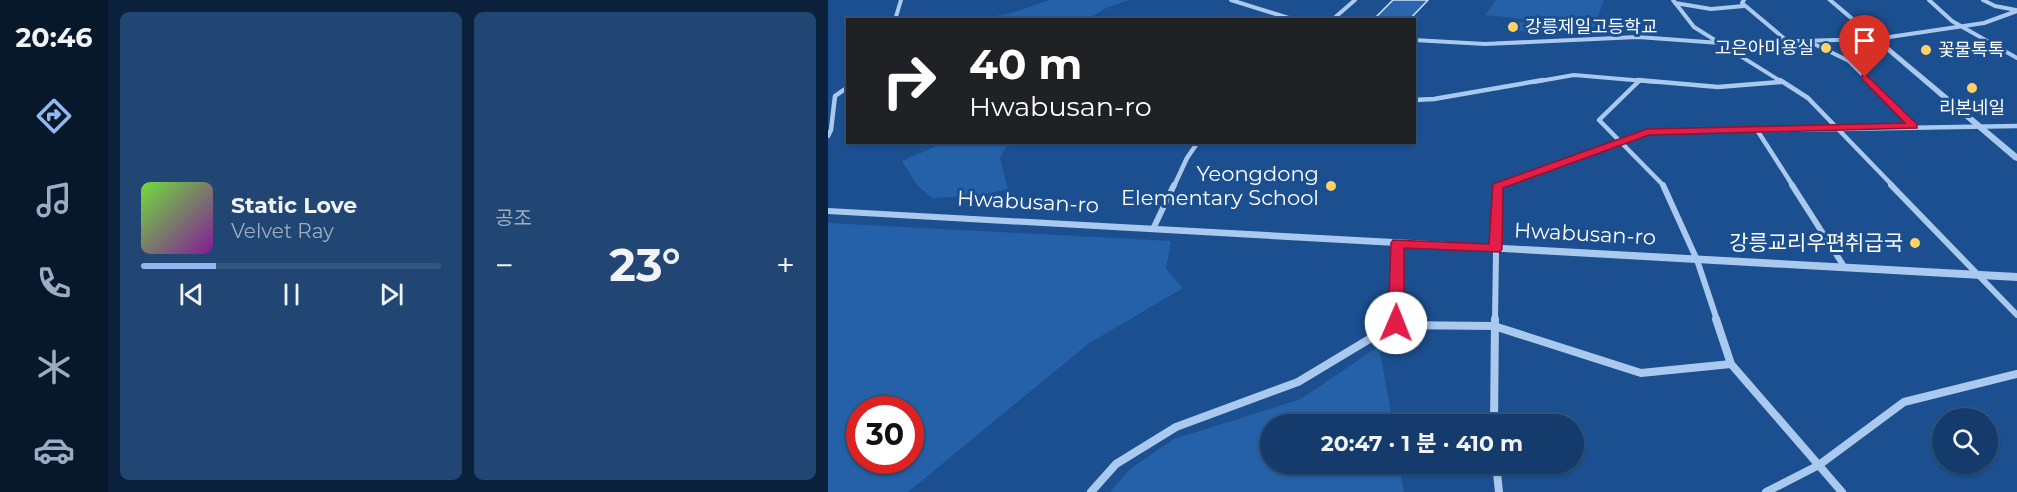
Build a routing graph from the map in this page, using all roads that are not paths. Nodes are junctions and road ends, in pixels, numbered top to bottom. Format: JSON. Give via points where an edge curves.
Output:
{"nodes":[{"id":1,"x":901,"y":0,"type":"edge"},
{"id":2,"x":1231,"y":0,"type":"edge"},
{"id":3,"x":1354,"y":0,"type":"edge"},
{"id":4,"x":1744,"y":0,"type":"edge"},
{"id":5,"x":1830,"y":0,"type":"edge"},
{"id":6,"x":1929,"y":0,"type":"edge"},
{"id":7,"x":1983,"y":0,"type":"edge"},
{"id":8,"x":1674,"y":1,"type":"edge"},
{"id":9,"x":1744,"y":6,"type":"junction"},
{"id":10,"x":2017,"y":10,"type":"edge"},
{"id":11,"x":896,"y":18,"type":"edge"},
{"id":12,"x":1289,"y":18,"type":"edge"},
{"id":13,"x":1334,"y":18,"type":"edge"},
{"id":14,"x":1959,"y":25,"type":"junction"},
{"id":15,"x":1876,"y":39,"type":"junction"},
{"id":16,"x":1416,"y":40,"type":"edge"},
{"id":17,"x":1787,"y":40,"type":"junction"},
{"id":18,"x":1805,"y":40,"type":"junction"},
{"id":19,"x":1720,"y":43,"type":"junction"},
{"id":20,"x":2017,"y":58,"type":"edge"},
{"id":21,"x":1639,"y":81,"type":"junction"},
{"id":22,"x":1781,"y":82,"type":"junction"},
{"id":23,"x":846,"y":88,"type":"edge"},
{"id":24,"x":1416,"y":100,"type":"edge"},
{"id":25,"x":1978,"y":125,"type":"junction"},
{"id":26,"x":1914,"y":126,"type":"junction"},
{"id":27,"x":2017,"y":126,"type":"edge"},
{"id":28,"x":1836,"y":129,"type":"junction"},
{"id":29,"x":1757,"y":130,"type":"junction"},
{"id":30,"x":828,"y":136,"type":"edge"},
{"id":31,"x":1620,"y":142,"type":"junction"},
{"id":32,"x":1197,"y":144,"type":"edge"},
{"id":33,"x":2017,"y":158,"type":"edge"},
{"id":34,"x":828,"y":211,"type":"edge"},
{"id":35,"x":1153,"y":229,"type":"junction"},
{"id":36,"x":1397,"y":243,"type":"junction"},
{"id":37,"x":1496,"y":249,"type":"junction"},
{"id":38,"x":1697,"y":260,"type":"junction"},
{"id":39,"x":1845,"y":268,"type":"junction"},
{"id":40,"x":1977,"y":275,"type":"junction"},
{"id":41,"x":2017,"y":277,"type":"edge"},
{"id":42,"x":2017,"y":315,"type":"edge"},
{"id":43,"x":1394,"y":325,"type":"junction"},
{"id":44,"x":1494,"y":326,"type":"junction"},
{"id":45,"x":1731,"y":364,"type":"junction"},
{"id":46,"x":2017,"y":374,"type":"edge"},
{"id":47,"x":1494,"y":414,"type":"edge"},
{"id":48,"x":1819,"y":465,"type":"junction"},
{"id":49,"x":1497,"y":474,"type":"edge"},
{"id":50,"x":1091,"y":492,"type":"edge"},
{"id":51,"x":1499,"y":492,"type":"edge"},
{"id":52,"x":1766,"y":492,"type":"edge"},
{"id":53,"x":1842,"y":492,"type":"edge"}],
"edges":[{"from":1,"to":11,"type":"street"},
{"from":2,"to":12,"type":"street"},
{"from":3,"to":13,"type":"street"},
{"from":4,"to":9,"type":"street"},
{"from":5,"to":15,"type":"street"},
{"from":6,"to":14,"type":"street"},
{"from":7,"to":10,"type":"street"},
{"from":8,"to":9,"type":"street","via":[[1711,9]]},
{"from":8,"to":19,"type":"street","via":[[1694,27]]},
{"from":9,"to":17,"type":"street"},
{"from":10,"to":14,"type":"street","via":[[1984,23]]},
{"from":14,"to":15,"type":"street"},
{"from":14,"to":20,"type":"street"},
{"from":15,"to":18,"type":"street"},
{"from":15,"to":25,"type":"street"},
{"from":16,"to":19,"type":"street","via":[[1485,44],[1638,37]]},
{"from":17,"to":18,"type":"street"},
{"from":17,"to":19,"type":"street"},
{"from":18,"to":26,"type":"street","via":[[1849,61]]},
{"from":19,"to":22,"type":"street"},
{"from":21,"to":22,"type":"street","via":[[1718,87]]},
{"from":21,"to":24,"type":"street","via":[[1574,75]]},
{"from":21,"to":31,"type":"street","via":[[1599,120]]},
{"from":22,"to":28,"type":"street","via":[[1808,98]]},
{"from":23,"to":30,"type":"street","via":[[835,96]]},
{"from":25,"to":26,"type":"street"},
{"from":25,"to":27,"type":"street"},
{"from":25,"to":33,"type":"street"},
{"from":26,"to":28,"type":"street"},
{"from":28,"to":29,"type":"street"},
{"from":28,"to":40,"type":"street"},
{"from":29,"to":31,"type":"street","via":[[1647,132]]},
{"from":29,"to":39,"type":"street"},
{"from":31,"to":37,"type":"street","via":[[1497,186]]},
{"from":31,"to":38,"type":"street","via":[[1666,188]]},
{"from":32,"to":35,"type":"street"},
{"from":34,"to":35,"type":"street","name":"Hwabusan-ro"},
{"from":35,"to":36,"type":"street","name":"Hwabusan-ro"},
{"from":36,"to":37,"type":"street","name":"Hwabusan-ro"},
{"from":36,"to":43,"type":"street"},
{"from":37,"to":38,"type":"street","name":"Hwabusan-ro"},
{"from":37,"to":44,"type":"street"},
{"from":38,"to":39,"type":"street","name":"Hwabusan-ro"},
{"from":38,"to":45,"type":"street"},
{"from":39,"to":40,"type":"street","name":"Hwabusan-ro"},
{"from":40,"to":41,"type":"street","name":"Hwabusan-ro"},
{"from":40,"to":42,"type":"street"},
{"from":43,"to":44,"type":"street"},
{"from":43,"to":50,"type":"street","via":[[1298,382],[1176,427],[1116,464]]},
{"from":44,"to":45,"type":"street","via":[[1641,373]]},
{"from":44,"to":47,"type":"street"},
{"from":45,"to":48,"type":"street"},
{"from":46,"to":48,"type":"street","via":[[1904,402]]},
{"from":48,"to":52,"type":"street"},
{"from":48,"to":53,"type":"street"},
{"from":49,"to":51,"type":"street"}]}
